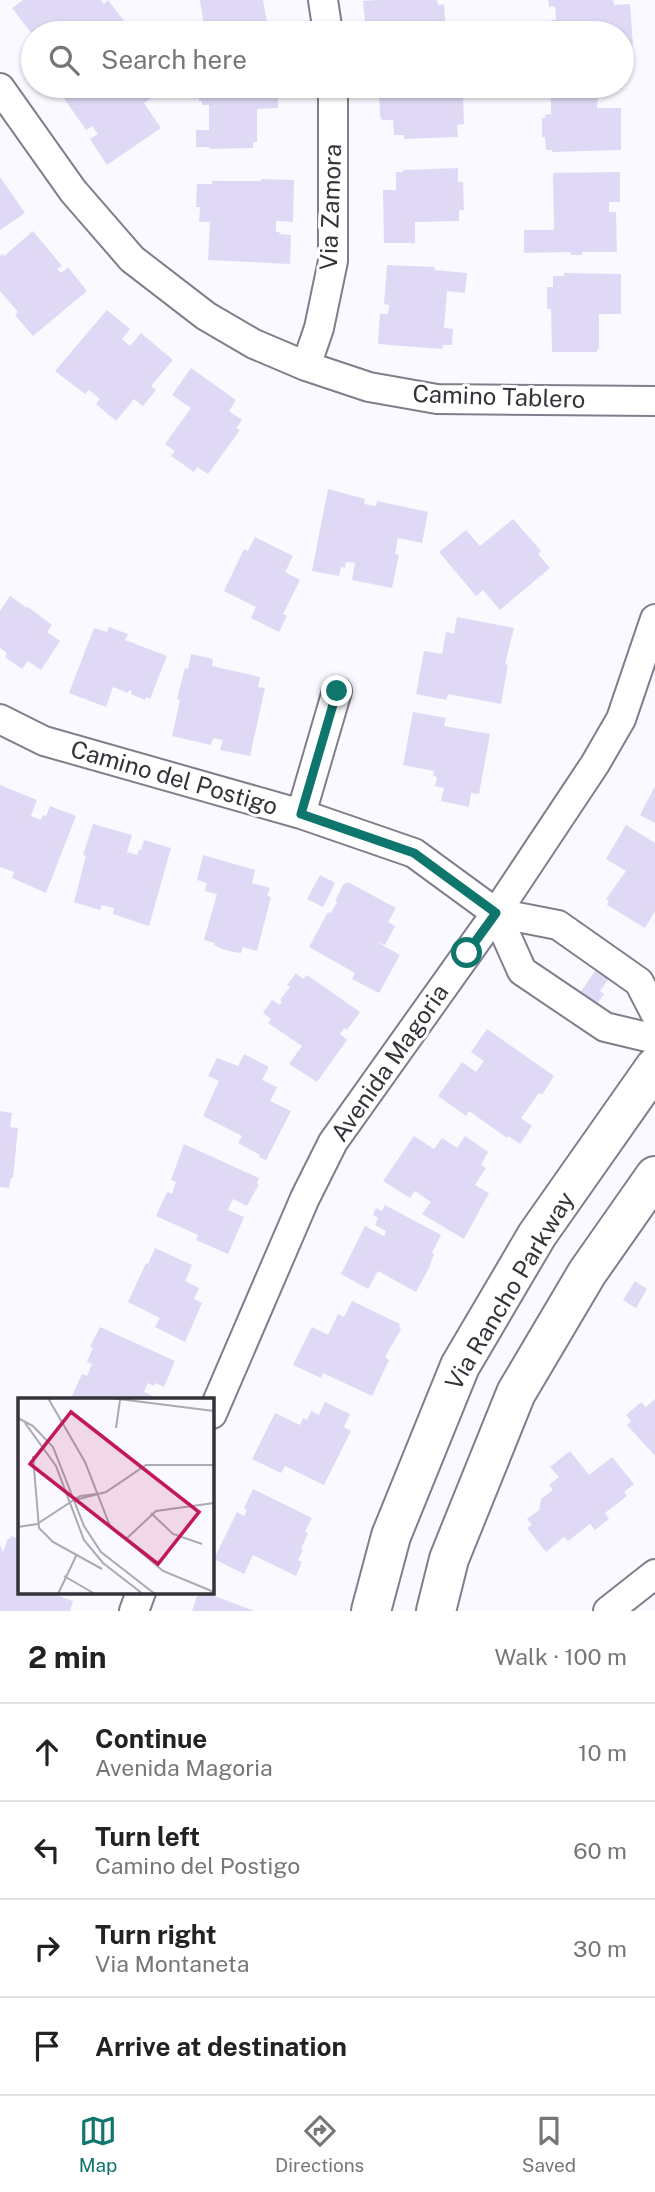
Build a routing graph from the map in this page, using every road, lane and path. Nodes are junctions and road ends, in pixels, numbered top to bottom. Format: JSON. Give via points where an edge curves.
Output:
{"nodes":[{"id":1,"x":323,"y":0,"type":"edge"},
{"id":2,"x":326,"y":21,"type":"edge"},
{"id":3,"x":0,"y":88,"type":"edge"},
{"id":4,"x":333,"y":98,"type":"edge"},
{"id":5,"x":306,"y":366,"type":"junction"},
{"id":6,"x":655,"y":401,"type":"edge"},
{"id":7,"x":655,"y":619,"type":"edge"},
{"id":8,"x":337,"y":691,"type":"dead end"},
{"id":9,"x":0,"y":719,"type":"edge"},
{"id":10,"x":301,"y":814,"type":"junction"},
{"id":11,"x":496,"y":913,"type":"junction"},
{"id":12,"x":655,"y":1013,"type":"edge"},
{"id":13,"x":655,"y":1039,"type":"edge"},
{"id":14,"x":655,"y":1067,"type":"edge"},
{"id":15,"x":655,"y":1176,"type":"edge"},
{"id":16,"x":214,"y":1409,"type":"edge"},
{"id":17,"x":655,"y":1574,"type":"edge"},
{"id":18,"x":140,"y":1594,"type":"edge"},
{"id":19,"x":134,"y":1611,"type":"edge"},
{"id":20,"x":372,"y":1611,"type":"edge"},
{"id":21,"x":436,"y":1611,"type":"edge"},
{"id":22,"x":608,"y":1611,"type":"edge"}],
"edges":[{"from":1,"to":2,"type":"street"},
{"from":3,"to":5,"type":"street","name":"Camino Tablero","via":[[73,191],[132,259],[206,316],[254,344]]},
{"from":4,"to":5,"type":"street","name":"Via Zamora","via":[[334,261]]},
{"from":5,"to":6,"type":"street","name":"Camino Tablero","via":[[369,387],[437,399]]},
{"from":7,"to":11,"type":"street","name":"Avenida Magoria","via":[[621,719]]},
{"from":8,"to":10,"type":"street"},
{"from":9,"to":10,"type":"street","name":"Camino del Postigo","via":[[44,741]]},
{"from":10,"to":11,"type":"street","name":"Camino del Postigo","via":[[414,853]]},
{"from":11,"to":12,"type":"street","via":[[558,925],[639,982]]},
{"from":11,"to":13,"type":"street","via":[[522,971],[605,1027]]},
{"from":11,"to":16,"type":"street","name":"Avenida Magoria","via":[[333,1142]]},
{"from":14,"to":20,"type":"main road","name":"Via Rancho Parkway","via":[[537,1235],[460,1366],[391,1536]]},
{"from":15,"to":21,"type":"main road","via":[[587,1273],[516,1393],[449,1559]]},
{"from":17,"to":22,"type":"street"},
{"from":18,"to":19,"type":"street"}]}
